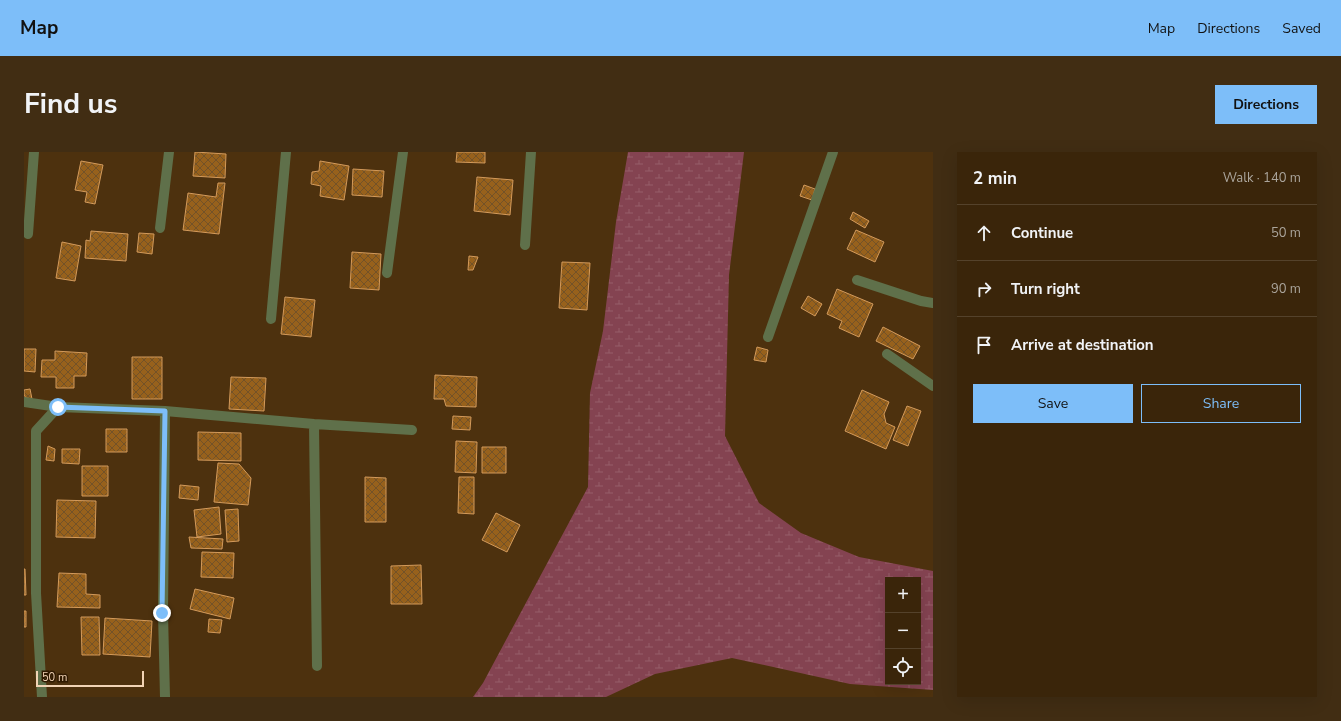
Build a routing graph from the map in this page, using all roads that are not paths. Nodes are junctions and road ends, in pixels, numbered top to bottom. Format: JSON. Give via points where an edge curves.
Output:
{"nodes":[{"id":1,"x":34,"y":152,"type":"edge"},
{"id":2,"x":169,"y":152,"type":"edge"},
{"id":3,"x":286,"y":152,"type":"edge"},
{"id":4,"x":403,"y":152,"type":"edge"},
{"id":5,"x":531,"y":152,"type":"edge"},
{"id":6,"x":833,"y":152,"type":"edge"},
{"id":7,"x":160,"y":228,"type":"dead end"},
{"id":8,"x":28,"y":234,"type":"dead end"},
{"id":9,"x":525,"y":244,"type":"dead end"},
{"id":10,"x":387,"y":273,"type":"dead end"},
{"id":11,"x":857,"y":280,"type":"dead end"},
{"id":12,"x":933,"y":303,"type":"edge"},
{"id":13,"x":271,"y":319,"type":"dead end"},
{"id":14,"x":768,"y":337,"type":"dead end"},
{"id":15,"x":887,"y":354,"type":"dead end"},
{"id":16,"x":933,"y":386,"type":"edge"},
{"id":17,"x":24,"y":402,"type":"edge"},
{"id":18,"x":58,"y":407,"type":"junction"},
{"id":19,"x":165,"y":411,"type":"junction"},
{"id":20,"x":314,"y":424,"type":"junction"},
{"id":21,"x":412,"y":430,"type":"dead end"},
{"id":22,"x":317,"y":666,"type":"dead end"},
{"id":23,"x":42,"y":697,"type":"edge"},
{"id":24,"x":165,"y":697,"type":"edge"}],
"edges":[{"from":1,"to":8,"type":"street"},
{"from":2,"to":7,"type":"street"},
{"from":3,"to":13,"type":"street"},
{"from":4,"to":10,"type":"street"},
{"from":5,"to":9,"type":"street"},
{"from":6,"to":14,"type":"street"},
{"from":11,"to":12,"type":"street"},
{"from":15,"to":16,"type":"street"},
{"from":17,"to":18,"type":"street"},
{"from":18,"to":19,"type":"street"},
{"from":18,"to":23,"type":"street","via":[[36,431],[36,593]]},
{"from":19,"to":20,"type":"street"},
{"from":19,"to":24,"type":"street","via":[[162,613]]},
{"from":20,"to":21,"type":"street"},
{"from":20,"to":22,"type":"street"}]}
